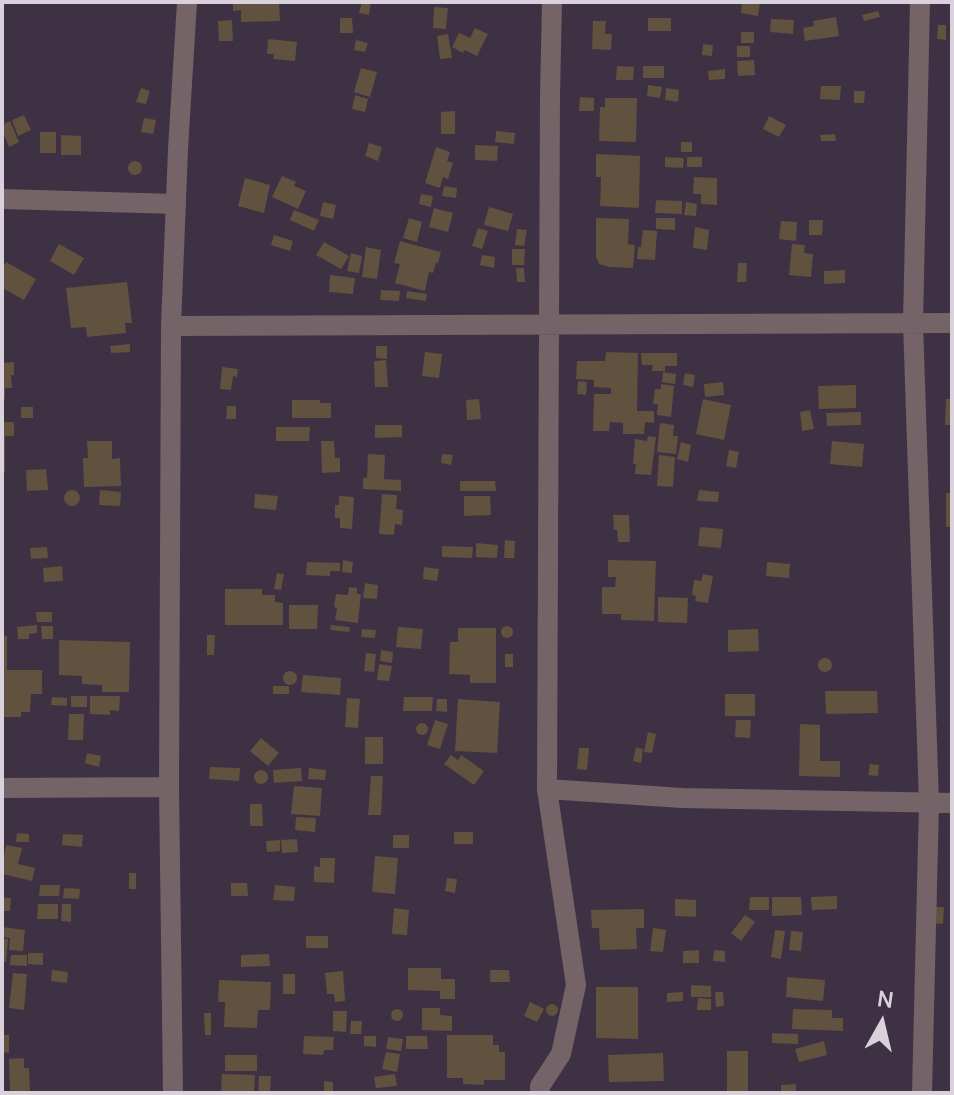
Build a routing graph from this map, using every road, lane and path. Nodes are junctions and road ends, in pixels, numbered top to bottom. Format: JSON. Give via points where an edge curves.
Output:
{"nodes":[{"id":1,"x":187,"y":2,"type":"edge"},
{"id":2,"x":552,"y":2,"type":"edge"},
{"id":3,"x":920,"y":2,"type":"edge"},
{"id":4,"x":2,"y":199,"type":"edge"},
{"id":5,"x":176,"y":204,"type":"junction"},
{"id":6,"x":913,"y":323,"type":"junction"},
{"id":7,"x":952,"y":323,"type":"edge"},
{"id":8,"x":549,"y":324,"type":"junction"},
{"id":9,"x":171,"y":326,"type":"junction"},
{"id":10,"x":61,"y":787,"type":"junction"},
{"id":11,"x":169,"y":787,"type":"junction"},
{"id":12,"x":2,"y":788,"type":"edge"},
{"id":13,"x":547,"y":789,"type":"junction"},
{"id":14,"x":2,"y":802,"type":"edge"},
{"id":15,"x":929,"y":803,"type":"junction"},
{"id":16,"x":952,"y":803,"type":"edge"},
{"id":17,"x":173,"y":1093,"type":"edge"},
{"id":18,"x":540,"y":1093,"type":"edge"},
{"id":19,"x":922,"y":1093,"type":"edge"}],
"edges":[{"from":1,"to":5,"type":"street"},
{"from":2,"to":8,"type":"street"},
{"from":3,"to":6,"type":"street"},
{"from":4,"to":5,"type":"street"},
{"from":5,"to":9,"type":"street"},
{"from":6,"to":7,"type":"street"},
{"from":6,"to":8,"type":"street"},
{"from":6,"to":15,"type":"street"},
{"from":8,"to":9,"type":"street"},
{"from":8,"to":13,"type":"street"},
{"from":9,"to":11,"type":"street"},
{"from":10,"to":11,"type":"street"},
{"from":10,"to":12,"type":"street"},
{"from":10,"to":14,"type":"street"},
{"from":11,"to":17,"type":"street"},
{"from":13,"to":15,"type":"street","via":[[682,798]]},
{"from":13,"to":18,"type":"street","via":[[576,985],[561,1054]]},
{"from":15,"to":16,"type":"street"},
{"from":15,"to":19,"type":"street"}]}
